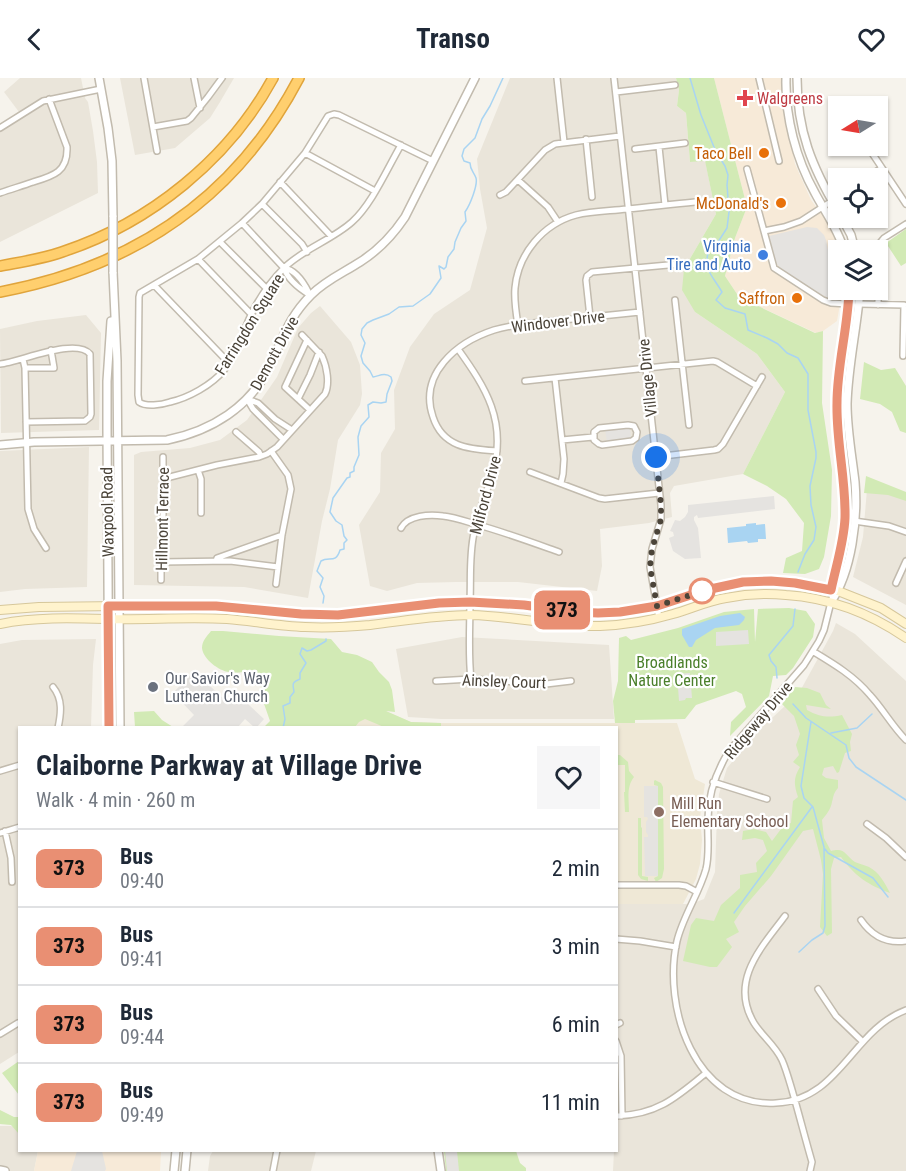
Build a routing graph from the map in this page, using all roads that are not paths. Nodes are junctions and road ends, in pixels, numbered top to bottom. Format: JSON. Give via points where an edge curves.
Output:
{"nodes":[{"id":1,"x":99,"y":78,"type":"edge"},
{"id":2,"x":144,"y":78,"type":"edge"},
{"id":3,"x":194,"y":78,"type":"edge"},
{"id":4,"x":222,"y":78,"type":"edge"},
{"id":5,"x":273,"y":78,"type":"edge"},
{"id":6,"x":299,"y":78,"type":"edge"},
{"id":7,"x":475,"y":78,"type":"edge"},
{"id":8,"x":557,"y":78,"type":"edge"},
{"id":9,"x":614,"y":78,"type":"edge"},
{"id":10,"x":759,"y":78,"type":"edge"},
{"id":11,"x":786,"y":78,"type":"edge"},
{"id":12,"x":797,"y":78,"type":"edge"},
{"id":13,"x":675,"y":85,"type":"dead end"},
{"id":14,"x":101,"y":89,"type":"junction"},
{"id":15,"x":616,"y":92,"type":"junction"},
{"id":16,"x":49,"y":99,"type":"junction"},
{"id":17,"x":200,"y":108,"type":"junction"},
{"id":18,"x":153,"y":127,"type":"junction"},
{"id":19,"x":0,"y":128,"type":"edge"},
{"id":20,"x":620,"y":136,"type":"junction"},
{"id":21,"x":586,"y":139,"type":"junction"},
{"id":22,"x":564,"y":142,"type":"junction"},
{"id":23,"x":685,"y":143,"type":"dead end"},
{"id":24,"x":401,"y":145,"type":"junction"},
{"id":25,"x":659,"y":147,"type":"junction"},
{"id":26,"x":635,"y":149,"type":"dead end"},
{"id":27,"x":157,"y":151,"type":"dead end"},
{"id":28,"x":305,"y":153,"type":"junction"},
{"id":29,"x":874,"y":156,"type":"edge"},
{"id":30,"x":433,"y":161,"type":"junction"},
{"id":31,"x":779,"y":161,"type":"dead end"},
{"id":32,"x":882,"y":168,"type":"edge"},
{"id":33,"x":747,"y":169,"type":"dead end"},
{"id":34,"x":888,"y":177,"type":"edge"},
{"id":35,"x":518,"y":180,"type":"junction"},
{"id":36,"x":280,"y":182,"type":"junction"},
{"id":37,"x":828,"y":190,"type":"edge"},
{"id":38,"x":375,"y":191,"type":"junction"},
{"id":39,"x":0,"y":193,"type":"edge"},
{"id":40,"x":500,"y":195,"type":"dead end"},
{"id":41,"x":592,"y":197,"type":"dead end"},
{"id":42,"x":695,"y":202,"type":"dead end"},
{"id":43,"x":262,"y":204,"type":"junction"},
{"id":44,"x":828,"y":204,"type":"edge"},
{"id":45,"x":906,"y":204,"type":"edge"},
{"id":46,"x":665,"y":205,"type":"junction"},
{"id":47,"x":823,"y":207,"type":"junction"},
{"id":48,"x":628,"y":209,"type":"junction"},
{"id":49,"x":558,"y":222,"type":"junction"},
{"id":50,"x":242,"y":224,"type":"junction"},
{"id":51,"x":906,"y":224,"type":"edge"},
{"id":52,"x":764,"y":231,"type":"junction"},
{"id":53,"x":331,"y":237,"type":"junction"},
{"id":54,"x":840,"y":240,"type":"edge"},
{"id":55,"x":220,"y":242,"type":"junction"},
{"id":56,"x":307,"y":252,"type":"junction"},
{"id":57,"x":198,"y":259,"type":"junction"},
{"id":58,"x":679,"y":264,"type":"dead end"},
{"id":59,"x":0,"y":266,"type":"edge"},
{"id":60,"x":284,"y":268,"type":"junction"},
{"id":61,"x":635,"y":268,"type":"junction"},
{"id":62,"x":154,"y":285,"type":"junction"},
{"id":63,"x":267,"y":289,"type":"junction"},
{"id":64,"x":0,"y":292,"type":"edge"},
{"id":65,"x":310,"y":296,"type":"junction"},
{"id":66,"x":114,"y":298,"type":"junction"},
{"id":67,"x":675,"y":300,"type":"dead end"},
{"id":68,"x":848,"y":300,"type":"edge"},
{"id":69,"x":859,"y":300,"type":"edge"},
{"id":70,"x":848,"y":304,"type":"junction"},
{"id":71,"x":859,"y":304,"type":"junction"},
{"id":72,"x":878,"y":305,"type":"junction"},
{"id":73,"x":905,"y":305,"type":"edge"},
{"id":74,"x":640,"y":312,"type":"junction"},
{"id":75,"x":251,"y":314,"type":"junction"},
{"id":76,"x":590,"y":317,"type":"junction"},
{"id":77,"x":518,"y":325,"type":"junction"},
{"id":78,"x":458,"y":349,"type":"junction"},
{"id":79,"x":51,"y":350,"type":"junction"},
{"id":80,"x":319,"y":352,"type":"junction"},
{"id":81,"x":903,"y":356,"type":"dead end"},
{"id":82,"x":23,"y":359,"type":"junction"},
{"id":83,"x":229,"y":363,"type":"junction"},
{"id":84,"x":0,"y":364,"type":"edge"},
{"id":85,"x":682,"y":364,"type":"junction"},
{"id":86,"x":25,"y":368,"type":"junction"},
{"id":87,"x":646,"y":368,"type":"junction"},
{"id":88,"x":762,"y":377,"type":"dead end"},
{"id":89,"x":555,"y":378,"type":"junction"},
{"id":90,"x":525,"y":381,"type":"dead end"},
{"id":91,"x":757,"y":386,"type":"junction"},
{"id":92,"x":247,"y":399,"type":"junction"},
{"id":93,"x":298,"y":399,"type":"junction"},
{"id":94,"x":310,"y":410,"type":"junction"},
{"id":95,"x":275,"y":419,"type":"junction"},
{"id":96,"x":26,"y":422,"type":"junction"},
{"id":97,"x":269,"y":424,"type":"junction"},
{"id":98,"x":689,"y":425,"type":"dead end"},
{"id":99,"x":292,"y":430,"type":"junction"},
{"id":100,"x":236,"y":432,"type":"dead end"},
{"id":101,"x":593,"y":437,"type":"junction"},
{"id":102,"x":283,"y":440,"type":"junction"},
{"id":103,"x":107,"y":441,"type":"junction"},
{"id":104,"x":118,"y":441,"type":"junction"},
{"id":105,"x":562,"y":441,"type":"junction"},
{"id":106,"x":27,"y":442,"type":"junction"},
{"id":107,"x":0,"y":445,"type":"edge"},
{"id":108,"x":271,"y":451,"type":"junction"},
{"id":109,"x":497,"y":451,"type":"junction"},
{"id":110,"x":261,"y":456,"type":"junction"},
{"id":111,"x":163,"y":457,"type":"dead end"},
{"id":112,"x":656,"y":457,"type":"junction"},
{"id":113,"x":198,"y":470,"type":"junction"},
{"id":114,"x":530,"y":472,"type":"dead end"},
{"id":115,"x":162,"y":478,"type":"junction"},
{"id":116,"x":561,"y":483,"type":"junction"},
{"id":117,"x":659,"y":493,"type":"junction"},
{"id":118,"x":201,"y":513,"type":"dead end"},
{"id":119,"x":855,"y":521,"type":"junction"},
{"id":120,"x":476,"y":524,"type":"junction"},
{"id":121,"x":401,"y":528,"type":"dead end"},
{"id":122,"x":906,"y":532,"type":"edge"},
{"id":123,"x":282,"y":535,"type":"junction"},
{"id":124,"x":46,"y":548,"type":"dead end"},
{"id":125,"x":559,"y":552,"type":"dead end"},
{"id":126,"x":216,"y":561,"type":"junction"},
{"id":127,"x":906,"y":561,"type":"edge"},
{"id":128,"x":161,"y":562,"type":"junction"},
{"id":129,"x":278,"y":567,"type":"junction"},
{"id":130,"x":161,"y":580,"type":"dead end"},
{"id":131,"x":896,"y":583,"type":"dead end"},
{"id":132,"x":276,"y":584,"type":"dead end"},
{"id":133,"x":834,"y":590,"type":"junction"},
{"id":134,"x":470,"y":602,"type":"junction"},
{"id":135,"x":831,"y":602,"type":"junction"},
{"id":136,"x":108,"y":606,"type":"junction"},
{"id":137,"x":119,"y":606,"type":"junction"},
{"id":138,"x":657,"y":606,"type":"junction"},
{"id":139,"x":0,"y":610,"type":"edge"},
{"id":140,"x":470,"y":615,"type":"junction"},
{"id":141,"x":659,"y":618,"type":"junction"},
{"id":142,"x":108,"y":619,"type":"junction"},
{"id":143,"x":119,"y":619,"type":"junction"},
{"id":144,"x":0,"y":624,"type":"edge"},
{"id":145,"x":906,"y":624,"type":"edge"},
{"id":146,"x":906,"y":638,"type":"edge"},
{"id":147,"x":814,"y":652,"type":"junction"},
{"id":148,"x":471,"y":679,"type":"junction"},
{"id":149,"x":436,"y":681,"type":"dead end"},
{"id":150,"x":571,"y":681,"type":"dead end"},
{"id":151,"x":53,"y":687,"type":"dead end"},
{"id":152,"x":58,"y":726,"type":"edge"},
{"id":153,"x":109,"y":726,"type":"edge"},
{"id":154,"x":120,"y":726,"type":"edge"},
{"id":155,"x":906,"y":740,"type":"edge"},
{"id":156,"x":18,"y":766,"type":"edge"},
{"id":157,"x":0,"y":771,"type":"edge"},
{"id":158,"x":713,"y":782,"type":"junction"},
{"id":159,"x":767,"y":800,"type":"dead end"},
{"id":160,"x":867,"y":824,"type":"dead end"},
{"id":161,"x":18,"y":827,"type":"edge"},
{"id":162,"x":3,"y":832,"type":"edge"},
{"id":163,"x":906,"y":857,"type":"edge"},
{"id":164,"x":12,"y":882,"type":"dead end"},
{"id":165,"x":618,"y":885,"type":"edge"},
{"id":166,"x":697,"y":892,"type":"junction"},
{"id":167,"x":785,"y":916,"type":"dead end"},
{"id":168,"x":861,"y":920,"type":"dead end"},
{"id":169,"x":618,"y":939,"type":"edge"},
{"id":170,"x":906,"y":941,"type":"edge"},
{"id":171,"x":676,"y":947,"type":"junction"},
{"id":172,"x":818,"y":988,"type":"dead end"},
{"id":173,"x":906,"y":1010,"type":"edge"},
{"id":174,"x":18,"y":1023,"type":"edge"},
{"id":175,"x":0,"y":1034,"type":"edge"},
{"id":176,"x":863,"y":1042,"type":"junction"},
{"id":177,"x":618,"y":1047,"type":"edge"},
{"id":178,"x":706,"y":1073,"type":"junction"},
{"id":179,"x":795,"y":1100,"type":"junction"},
{"id":180,"x":619,"y":1116,"type":"edge"},
{"id":181,"x":176,"y":1152,"type":"edge"},
{"id":182,"x":187,"y":1152,"type":"edge"},
{"id":183,"x":277,"y":1152,"type":"edge"},
{"id":184,"x":438,"y":1152,"type":"edge"},
{"id":185,"x":0,"y":1170,"type":"edge"},
{"id":186,"x":5,"y":1171,"type":"edge"},
{"id":187,"x":174,"y":1171,"type":"edge"},
{"id":188,"x":185,"y":1171,"type":"edge"},
{"id":189,"x":273,"y":1171,"type":"edge"},
{"id":190,"x":441,"y":1171,"type":"edge"},
{"id":191,"x":810,"y":1171,"type":"edge"}],
"edges":[{"from":1,"to":14,"type":"street","name":"Waxpool Road"},
{"from":2,"to":18,"type":"street"},
{"from":3,"to":17,"type":"street"},
{"from":4,"to":17,"type":"street"},
{"from":5,"to":59,"type":"highway","via":[[222,149],[163,201],[86,243]]},
{"from":6,"to":64,"type":"highway","via":[[255,146],[220,184],[177,220],[96,265]]},
{"from":7,"to":30,"type":"street","name":"Demott Drive"},
{"from":8,"to":22,"type":"street"},
{"from":9,"to":15,"type":"street","name":"Village Drive"},
{"from":10,"to":31,"type":"street"},
{"from":11,"to":47,"type":"street","via":[[796,147]]},
{"from":12,"to":37,"type":"street","via":[[808,150]]},
{"from":13,"to":15,"type":"street"},
{"from":14,"to":16,"type":"street"},
{"from":14,"to":66,"type":"street","name":"Waxpool Road","bridge":true,"via":[[112,161]]},
{"from":15,"to":20,"type":"street","name":"Village Drive"},
{"from":16,"to":19,"type":"street"},
{"from":16,"to":39,"type":"street","via":[[67,147],[64,165],[50,177]]},
{"from":17,"to":18,"type":"street","via":[[187,121]]},
{"from":18,"to":27,"type":"street"},
{"from":20,"to":21,"type":"street"},
{"from":20,"to":48,"type":"street","name":"Village Drive"},
{"from":21,"to":22,"type":"street"},
{"from":21,"to":41,"type":"street"},
{"from":22,"to":35,"type":"street","via":[[545,150]]},
{"from":23,"to":25,"type":"street"},
{"from":24,"to":28,"type":"street","name":"Farringdon Square","via":[[334,114],[328,116]]},
{"from":24,"to":30,"type":"street","name":"Farringdon Square"},
{"from":24,"to":38,"type":"street","name":"Farringdon Square"},
{"from":25,"to":26,"type":"street"},
{"from":25,"to":46,"type":"street"},
{"from":28,"to":36,"type":"street","name":"Farringdon Square"},
{"from":28,"to":38,"type":"street"},
{"from":29,"to":32,"type":"street"},
{"from":30,"to":65,"type":"street","name":"Demott Drive","via":[[405,217],[389,238]]},
{"from":33,"to":52,"type":"street"},
{"from":34,"to":45,"type":"street"},
{"from":35,"to":40,"type":"street"},
{"from":35,"to":49,"type":"street","via":[[548,207]]},
{"from":36,"to":43,"type":"street","name":"Farringdon Square"},
{"from":36,"to":53,"type":"street"},
{"from":38,"to":53,"type":"street","name":"Farringdon Square","via":[[361,213]]},
{"from":42,"to":46,"type":"street"},
{"from":43,"to":50,"type":"street","name":"Farringdon Square"},
{"from":43,"to":56,"type":"street"},
{"from":44,"to":47,"type":"street"},
{"from":46,"to":48,"type":"street"},
{"from":47,"to":52,"type":"street","via":[[794,224]]},
{"from":47,"to":54,"type":"street"},
{"from":48,"to":49,"type":"street","via":[[578,215]]},
{"from":48,"to":61,"type":"street","name":"Village Drive"},
{"from":49,"to":77,"type":"street","via":[[532,244],[519,268],[515,288]]},
{"from":50,"to":55,"type":"street","name":"Farringdon Square"},
{"from":50,"to":60,"type":"street"},
{"from":51,"to":72,"type":"street","via":[[879,244]]},
{"from":52,"to":70,"type":"street","via":[[774,268],[823,300]]},
{"from":53,"to":56,"type":"street","name":"Farringdon Square"},
{"from":55,"to":57,"type":"street","name":"Farringdon Square"},
{"from":55,"to":63,"type":"street"},
{"from":56,"to":60,"type":"street","name":"Farringdon Square"},
{"from":57,"to":62,"type":"street","name":"Farringdon Square"},
{"from":57,"to":75,"type":"street"},
{"from":58,"to":61,"type":"street"},
{"from":60,"to":63,"type":"street","name":"Farringdon Square"},
{"from":60,"to":65,"type":"street","via":[[305,284]]},
{"from":61,"to":74,"type":"street","name":"Village Drive"},
{"from":61,"to":76,"type":"street","via":[[590,274],[586,280]]},
{"from":62,"to":83,"type":"street"},
{"from":62,"to":83,"type":"street","name":"Farringdon Square","via":[[139,297],[139,402],[164,404],[183,398],[214,380]]},
{"from":63,"to":75,"type":"street","name":"Farringdon Square"},
{"from":65,"to":92,"type":"street","name":"Demott Drive","via":[[288,325],[269,368]]},
{"from":66,"to":103,"type":"street","name":"Waxpool Road"},
{"from":66,"to":104,"type":"street","name":"Waxpool Road"},
{"from":67,"to":85,"type":"street"},
{"from":68,"to":70,"type":"street"},
{"from":69,"to":71,"type":"street"},
{"from":70,"to":133,"type":"street","via":[[837,402],[845,518]]},
{"from":71,"to":72,"type":"street"},
{"from":71,"to":119,"type":"street","via":[[847,403]]},
{"from":72,"to":73,"type":"street"},
{"from":73,"to":81,"type":"street"},
{"from":74,"to":76,"type":"street","name":"Windover Drive"},
{"from":74,"to":87,"type":"street","name":"Village Drive"},
{"from":75,"to":83,"type":"street","name":"Farringdon Square"},
{"from":76,"to":77,"type":"street","name":"Windover Drive"},
{"from":77,"to":78,"type":"street","name":"Windover Drive","via":[[481,335]]},
{"from":78,"to":109,"type":"street","name":"Milford Drive","via":[[488,394]]},
{"from":78,"to":109,"type":"street","name":"Windover Drive","via":[[446,358],[433,381],[432,416],[442,434],[454,443],[468,449]]},
{"from":79,"to":82,"type":"street"},
{"from":79,"to":86,"type":"street","via":[[54,368]]},
{"from":79,"to":96,"type":"street","via":[[82,349],[90,354],[90,417],[85,421]]},
{"from":80,"to":93,"type":"street"},
{"from":80,"to":93,"type":"street","via":[[304,337],[285,387]]},
{"from":80,"to":94,"type":"street","via":[[328,386]]},
{"from":82,"to":84,"type":"street"},
{"from":82,"to":86,"type":"street"},
{"from":85,"to":87,"type":"street"},
{"from":85,"to":91,"type":"street","via":[[717,362]]},
{"from":85,"to":98,"type":"street"},
{"from":86,"to":96,"type":"street"},
{"from":87,"to":89,"type":"street"},
{"from":87,"to":112,"type":"street","name":"Village Drive"},
{"from":88,"to":91,"type":"street"},
{"from":89,"to":90,"type":"street"},
{"from":89,"to":105,"type":"street"},
{"from":91,"to":112,"type":"street","via":[[718,449]]},
{"from":92,"to":95,"type":"street","via":[[258,403]]},
{"from":92,"to":97,"type":"street"},
{"from":92,"to":104,"type":"street","name":"Demott Drive","via":[[226,417],[194,433],[167,440]]},
{"from":93,"to":94,"type":"street"},
{"from":94,"to":99,"type":"street"},
{"from":95,"to":97,"type":"street"},
{"from":95,"to":99,"type":"street"},
{"from":96,"to":106,"type":"street"},
{"from":97,"to":102,"type":"street"},
{"from":99,"to":102,"type":"street"},
{"from":100,"to":110,"type":"street"},
{"from":101,"to":101,"type":"street","via":[[599,444],[632,441],[637,432],[631,425],[609,427],[596,430]]},
{"from":101,"to":105,"type":"street"},
{"from":102,"to":108,"type":"street"},
{"from":103,"to":104,"type":"street","name":"Demott Drive"},
{"from":103,"to":106,"type":"street","name":"Demott Drive"},
{"from":103,"to":136,"type":"street","name":"Waxpool Road"},
{"from":104,"to":137,"type":"street","name":"Waxpool Road"},
{"from":105,"to":116,"type":"street"},
{"from":106,"to":107,"type":"street","name":"Demott Drive"},
{"from":106,"to":124,"type":"street","via":[[29,516]]},
{"from":108,"to":110,"type":"street"},
{"from":108,"to":123,"type":"street","via":[[288,475],[291,489]]},
{"from":109,"to":120,"type":"street","name":"Milford Drive"},
{"from":110,"to":113,"type":"street"},
{"from":111,"to":115,"type":"street","name":"Hillmont Terrace"},
{"from":112,"to":117,"type":"street","name":"Village Drive"},
{"from":113,"to":115,"type":"street"},
{"from":113,"to":118,"type":"street"},
{"from":114,"to":116,"type":"street"},
{"from":115,"to":128,"type":"street","name":"Hillmont Terrace"},
{"from":116,"to":117,"type":"street","via":[[605,499]]},
{"from":117,"to":138,"type":"street","name":"Village Drive","via":[[661,519],[650,567]]},
{"from":119,"to":122,"type":"street"},
{"from":119,"to":133,"type":"street","via":[[846,569]]},
{"from":120,"to":121,"type":"street","via":[[446,516],[426,516],[408,520]]},
{"from":120,"to":125,"type":"street"},
{"from":120,"to":134,"type":"street","name":"Milford Drive"},
{"from":123,"to":126,"type":"street"},
{"from":123,"to":129,"type":"street"},
{"from":126,"to":128,"type":"street"},
{"from":126,"to":129,"type":"street"},
{"from":127,"to":131,"type":"street"},
{"from":128,"to":130,"type":"street","name":"Hillmont Terrace"},
{"from":129,"to":132,"type":"street"},
{"from":133,"to":135,"type":"street"},
{"from":133,"to":138,"type":"main road","via":[[795,583],[743,582]]},
{"from":133,"to":145,"type":"main road","via":[[881,608]]},
{"from":134,"to":137,"type":"main road","via":[[338,615],[216,606]]},
{"from":134,"to":138,"type":"main road","via":[[598,613]]},
{"from":134,"to":140,"type":"street","name":"Milford Drive"},
{"from":135,"to":141,"type":"main road","via":[[788,595],[740,595]]},
{"from":135,"to":146,"type":"main road","via":[[856,610]]},
{"from":135,"to":147,"type":"street","name":"Ridgeway Drive"},
{"from":136,"to":137,"type":"main road"},
{"from":136,"to":139,"type":"main road"},
{"from":136,"to":142,"type":"street","name":"Waxpool Road"},
{"from":137,"to":143,"type":"street","name":"Waxpool Road"},
{"from":138,"to":141,"type":"street","name":"Village Drive"},
{"from":140,"to":141,"type":"main road","via":[[588,626]]},
{"from":140,"to":143,"type":"main road","via":[[330,627],[209,618]]},
{"from":140,"to":148,"type":"street","name":"Milford Drive"},
{"from":142,"to":143,"type":"main road"},
{"from":142,"to":144,"type":"main road"},
{"from":142,"to":153,"type":"street","name":"Waxpool Road"},
{"from":143,"to":154,"type":"street","name":"Waxpool Road"},
{"from":147,"to":155,"type":"street","via":[[860,684]]},
{"from":147,"to":158,"type":"street","name":"Ridgeway Drive","via":[[729,751]]},
{"from":148,"to":149,"type":"street","name":"Ainsley Court"},
{"from":148,"to":150,"type":"street","name":"Ainsley Court","via":[[530,684]]},
{"from":151,"to":152,"type":"street","via":[[60,699]]},
{"from":156,"to":157,"type":"street"},
{"from":158,"to":159,"type":"street"},
{"from":158,"to":166,"type":"street","name":"Ridgeway Drive","via":[[708,808],[708,858]]},
{"from":160,"to":163,"type":"street"},
{"from":161,"to":162,"type":"street"},
{"from":162,"to":164,"type":"street","via":[[11,858]]},
{"from":165,"to":166,"type":"street","via":[[679,885]]},
{"from":166,"to":171,"type":"street","name":"Ridgeway Drive"},
{"from":167,"to":179,"type":"street","via":[[752,962],[746,997],[753,1021],[785,1066]]},
{"from":168,"to":170,"type":"street","via":[[882,939]]},
{"from":169,"to":171,"type":"street"},
{"from":171,"to":178,"type":"street","name":"Ridgeway Drive","via":[[677,1011],[685,1037]]},
{"from":172,"to":176,"type":"street","via":[[836,1016]]},
{"from":173,"to":176,"type":"street","name":"Ridgeway Drive","via":[[884,1022]]},
{"from":174,"to":175,"type":"street"},
{"from":176,"to":179,"type":"street","name":"Ridgeway Drive","via":[[824,1085]]},
{"from":177,"to":180,"type":"street"},
{"from":178,"to":179,"type":"street","name":"Ridgeway Drive","via":[[744,1099],[766,1103]]},
{"from":178,"to":180,"type":"street","via":[[662,1106]]},
{"from":179,"to":191,"type":"street","via":[[812,1162]]},
{"from":181,"to":187,"type":"street"},
{"from":182,"to":188,"type":"street"},
{"from":183,"to":189,"type":"street"},
{"from":184,"to":190,"type":"street"},
{"from":185,"to":186,"type":"street"}]}
